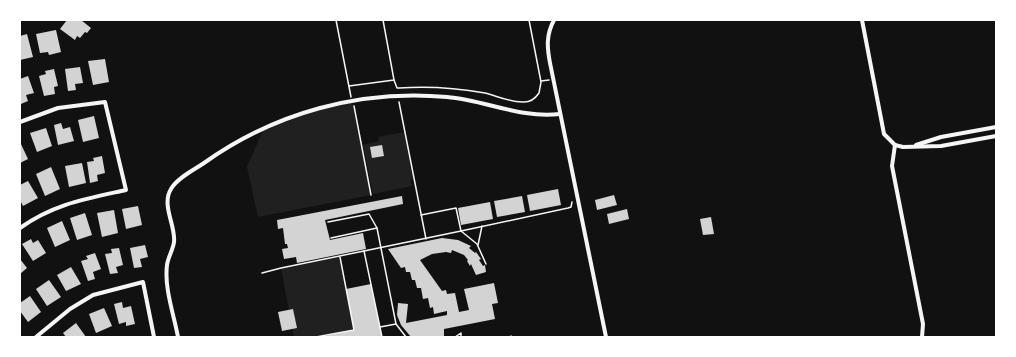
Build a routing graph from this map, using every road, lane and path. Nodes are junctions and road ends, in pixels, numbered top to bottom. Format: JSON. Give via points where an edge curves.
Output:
{"nodes":[{"id":1,"x":336,"y":20,"type":"edge"},
{"id":2,"x":383,"y":20,"type":"edge"},
{"id":3,"x":529,"y":20,"type":"edge"},
{"id":4,"x":554,"y":20,"type":"edge"},
{"id":5,"x":862,"y":20,"type":"edge"},
{"id":6,"x":394,"y":80,"type":"junction"},
{"id":7,"x":349,"y":86,"type":"junction"},
{"id":8,"x":397,"y":88,"type":"junction"},
{"id":9,"x":398,"y":96,"type":"junction"},
{"id":10,"x":352,"y":101,"type":"junction"},
{"id":11,"x":560,"y":114,"type":"junction"},
{"id":12,"x":20,"y":122,"type":"edge"},
{"id":13,"x":996,"y":127,"type":"edge"},
{"id":14,"x":996,"y":136,"type":"edge"},
{"id":15,"x":895,"y":145,"type":"junction"},
{"id":16,"x":913,"y":146,"type":"junction"},
{"id":17,"x":371,"y":195,"type":"dead end"},
{"id":18,"x":578,"y":200,"type":"junction"},
{"id":19,"x":421,"y":215,"type":"junction"},
{"id":20,"x":328,"y":222,"type":"dead end"},
{"id":21,"x":482,"y":226,"type":"junction"},
{"id":22,"x":20,"y":228,"type":"edge"},
{"id":23,"x":377,"y":228,"type":"junction"},
{"id":24,"x":461,"y":231,"type":"junction"},
{"id":25,"x":331,"y":238,"type":"dead end"},
{"id":26,"x":426,"y":239,"type":"junction"},
{"id":27,"x":478,"y":245,"type":"junction"},
{"id":28,"x":381,"y":248,"type":"junction"},
{"id":29,"x":364,"y":252,"type":"junction"},
{"id":30,"x":340,"y":257,"type":"junction"},
{"id":31,"x":486,"y":264,"type":"dead end"},
{"id":32,"x":262,"y":273,"type":"dead end"},
{"id":33,"x":396,"y":324,"type":"junction"},
{"id":34,"x":380,"y":327,"type":"junction"},
{"id":35,"x":36,"y":337,"type":"edge"},
{"id":36,"x":154,"y":337,"type":"edge"},
{"id":37,"x":178,"y":337,"type":"edge"},
{"id":38,"x":316,"y":337,"type":"edge"},
{"id":39,"x":382,"y":337,"type":"edge"},
{"id":40,"x":406,"y":337,"type":"edge"},
{"id":41,"x":455,"y":337,"type":"edge"},
{"id":42,"x":461,"y":337,"type":"edge"},
{"id":43,"x":606,"y":337,"type":"edge"},
{"id":44,"x":922,"y":337,"type":"edge"}],
"edges":[{"from":1,"to":7,"type":"path"},
{"from":2,"to":6,"type":"path"},
{"from":3,"to":8,"type":"path","via":[[541,82],[539,93],[534,100],[522,102],[450,88]]},
{"from":4,"to":11,"type":"street","via":[[549,29],[547,43]]},
{"from":5,"to":15,"type":"street","via":[[884,134]]},
{"from":6,"to":7,"type":"path"},
{"from":6,"to":8,"type":"path"},
{"from":7,"to":10,"type":"path"},
{"from":8,"to":9,"type":"path"},
{"from":9,"to":10,"type":"street"},
{"from":9,"to":11,"type":"street","via":[[448,97],[529,115]]},
{"from":9,"to":19,"type":"path"},
{"from":10,"to":17,"type":"path"},
{"from":10,"to":37,"type":"street","via":[[327,105],[265,126],[222,150],[171,189],[167,198],[174,242],[168,259],[167,273]]},
{"from":11,"to":18,"type":"street"},
{"from":12,"to":22,"type":"street","via":[[58,108],[105,102],[126,190],[75,201],[39,215]]},
{"from":13,"to":16,"type":"street","via":[[941,137]]},
{"from":14,"to":16,"type":"street","via":[[941,146]]},
{"from":15,"to":16,"type":"street"},
{"from":15,"to":44,"type":"street","via":[[892,166],[923,324]]},
{"from":18,"to":21,"type":"path","via":[[572,202],[568,208]]},
{"from":18,"to":43,"type":"street"},
{"from":19,"to":24,"type":"path","via":[[456,208]]},
{"from":19,"to":26,"type":"path"},
{"from":20,"to":23,"type":"path","via":[[369,214]]},
{"from":21,"to":24,"type":"path"},
{"from":21,"to":27,"type":"path"},
{"from":23,"to":25,"type":"path"},
{"from":23,"to":28,"type":"path"},
{"from":24,"to":26,"type":"path"},
{"from":24,"to":27,"type":"path"},
{"from":26,"to":28,"type":"path"},
{"from":27,"to":31,"type":"path"},
{"from":28,"to":29,"type":"path"},
{"from":28,"to":33,"type":"path"},
{"from":29,"to":30,"type":"path"},
{"from":29,"to":34,"type":"path"},
{"from":30,"to":32,"type":"path"},
{"from":30,"to":38,"type":"path","via":[[354,330]]},
{"from":33,"to":34,"type":"path"},
{"from":33,"to":40,"type":"path"},
{"from":34,"to":39,"type":"path"},
{"from":35,"to":36,"type":"street","via":[[70,309],[93,295],[143,282]]},
{"from":41,"to":42,"type":"path","via":[[461,333]]}]}
